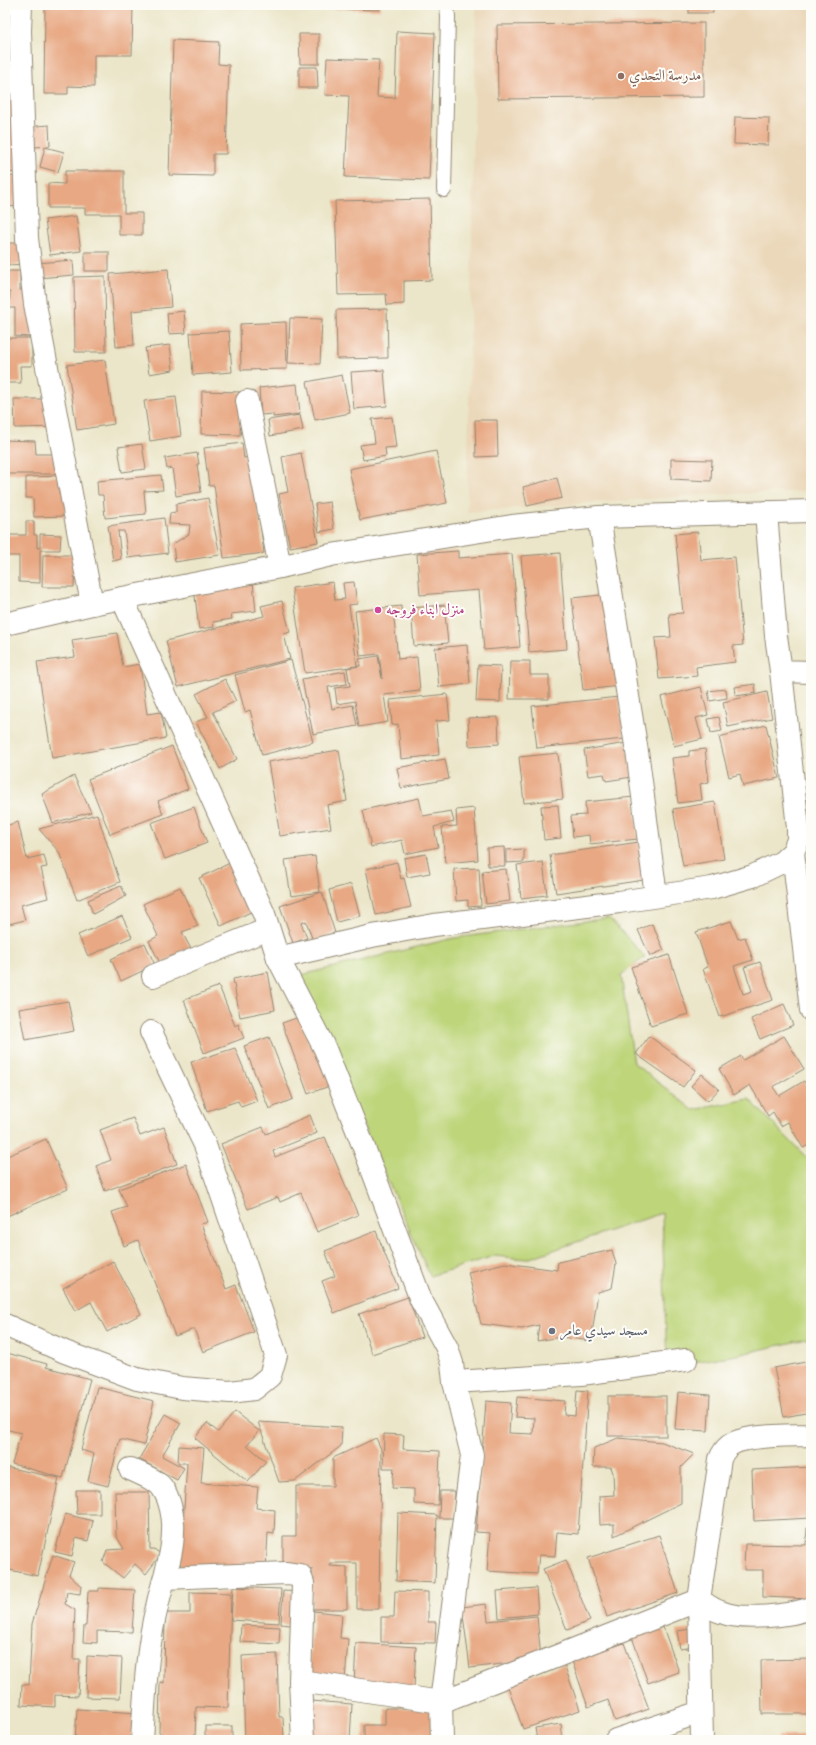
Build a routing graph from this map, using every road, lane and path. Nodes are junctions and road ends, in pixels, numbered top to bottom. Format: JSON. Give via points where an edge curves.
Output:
{"nodes":[{"id":1,"x":21,"y":5,"type":"edge"},
{"id":2,"x":447,"y":5,"type":"edge"},
{"id":3,"x":13,"y":30,"type":"edge"},
{"id":4,"x":444,"y":190,"type":"dead end"},
{"id":5,"x":247,"y":401,"type":"dead end"},
{"id":6,"x":811,"y":511,"type":"edge"},
{"id":7,"x":766,"y":512,"type":"junction"},
{"id":8,"x":599,"y":517,"type":"junction"},
{"id":9,"x":280,"y":567,"type":"junction"},
{"id":10,"x":122,"y":598,"type":"junction"},
{"id":11,"x":92,"y":604,"type":"junction"},
{"id":12,"x":5,"y":624,"type":"edge"},
{"id":13,"x":781,"y":671,"type":"junction"},
{"id":14,"x":811,"y":672,"type":"edge"},
{"id":15,"x":793,"y":852,"type":"junction"},
{"id":16,"x":656,"y":896,"type":"junction"},
{"id":17,"x":268,"y":929,"type":"junction"},
{"id":18,"x":278,"y":958,"type":"junction"},
{"id":19,"x":153,"y":976,"type":"dead end"},
{"id":20,"x":811,"y":1010,"type":"edge"},
{"id":21,"x":151,"y":1032,"type":"dead end"},
{"id":22,"x":5,"y":1325,"type":"edge"},
{"id":23,"x":686,"y":1360,"type":"dead end"},
{"id":24,"x":454,"y":1382,"type":"junction"},
{"id":25,"x":811,"y":1435,"type":"edge"},
{"id":26,"x":130,"y":1469,"type":"dead end"},
{"id":27,"x":165,"y":1578,"type":"junction"},
{"id":28,"x":699,"y":1600,"type":"junction"},
{"id":29,"x":811,"y":1608,"type":"edge"},
{"id":30,"x":300,"y":1681,"type":"junction"},
{"id":31,"x":441,"y":1702,"type":"junction"},
{"id":32,"x":700,"y":1712,"type":"junction"},
{"id":33,"x":142,"y":1740,"type":"edge"},
{"id":34,"x":303,"y":1740,"type":"edge"},
{"id":35,"x":442,"y":1740,"type":"edge"},
{"id":36,"x":616,"y":1740,"type":"edge"},
{"id":37,"x":702,"y":1740,"type":"edge"}],
"edges":[{"from":1,"to":3,"type":"street"},
{"from":2,"to":4,"type":"lane"},
{"from":3,"to":11,"type":"street","via":[[27,238],[35,304]]},
{"from":5,"to":9,"type":"street"},
{"from":6,"to":7,"type":"street"},
{"from":7,"to":8,"type":"street"},
{"from":7,"to":13,"type":"street"},
{"from":8,"to":9,"type":"street","via":[[512,526],[411,541]]},
{"from":8,"to":16,"type":"street","via":[[638,758]]},
{"from":9,"to":10,"type":"street"},
{"from":10,"to":11,"type":"street"},
{"from":10,"to":17,"type":"street","via":[[261,907]]},
{"from":11,"to":12,"type":"street"},
{"from":13,"to":14,"type":"street"},
{"from":13,"to":15,"type":"street","via":[[798,828],[798,840]]},
{"from":15,"to":16,"type":"street","via":[[782,862],[753,876],[712,888]]},
{"from":15,"to":20,"type":"street"},
{"from":16,"to":18,"type":"street","via":[[434,925],[372,936]]},
{"from":17,"to":18,"type":"street"},
{"from":17,"to":19,"type":"street"},
{"from":18,"to":24,"type":"street","via":[[325,1049],[364,1145],[421,1300],[447,1348]]},
{"from":21,"to":22,"type":"street","via":[[210,1160],[276,1355],[270,1376],[254,1389],[230,1392],[158,1384],[65,1352]]},
{"from":23,"to":24,"type":"street","via":[[581,1374]]},
{"from":24,"to":31,"type":"street","via":[[472,1455]]},
{"from":25,"to":28,"type":"street","via":[[745,1439],[729,1446],[723,1452]]},
{"from":26,"to":27,"type":"street","via":[[163,1488],[169,1505],[174,1528]]},
{"from":27,"to":30,"type":"street","via":[[300,1575],[303,1583]]},
{"from":27,"to":33,"type":"street","via":[[156,1608],[146,1676]]},
{"from":28,"to":29,"type":"street","via":[[721,1612],[740,1617],[772,1616]]},
{"from":28,"to":31,"type":"street"},
{"from":28,"to":32,"type":"street"},
{"from":30,"to":31,"type":"street"},
{"from":30,"to":34,"type":"street"},
{"from":31,"to":35,"type":"street"},
{"from":32,"to":36,"type":"street"},
{"from":32,"to":37,"type":"street"}]}
